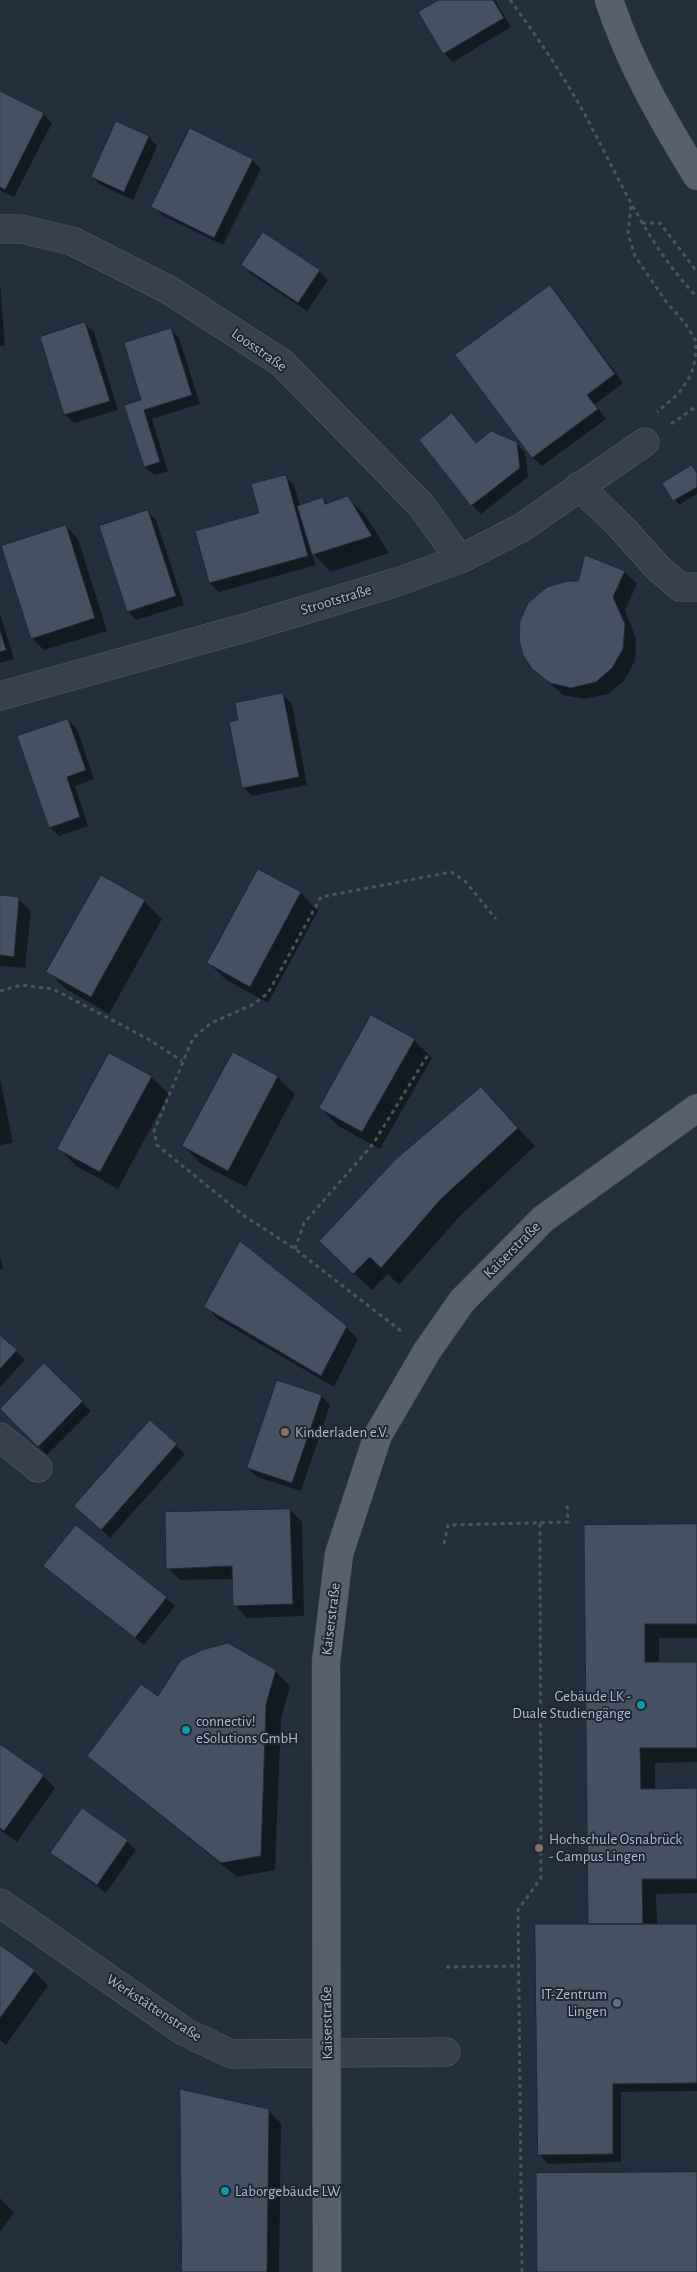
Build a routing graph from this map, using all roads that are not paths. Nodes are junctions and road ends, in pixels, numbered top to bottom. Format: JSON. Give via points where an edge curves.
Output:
{"nodes":[{"id":1,"x":609,"y":0,"type":"edge"},
{"id":2,"x":697,"y":176,"type":"edge"},
{"id":3,"x":0,"y":229,"type":"edge"},
{"id":4,"x":645,"y":442,"type":"dead end"},
{"id":5,"x":579,"y":486,"type":"junction"},
{"id":6,"x":460,"y":559,"type":"junction"},
{"id":7,"x":697,"y":587,"type":"edge"},
{"id":8,"x":0,"y":696,"type":"edge"},
{"id":9,"x":697,"y":1108,"type":"edge"},
{"id":10,"x":0,"y":1437,"type":"edge"},
{"id":11,"x":38,"y":1468,"type":"dead end"},
{"id":12,"x":0,"y":1903,"type":"edge"},
{"id":13,"x":446,"y":2052,"type":"dead end"},
{"id":14,"x":328,"y":2053,"type":"junction"},
{"id":15,"x":327,"y":2272,"type":"edge"}],
"edges":[{"from":1,"to":2,"type":"main road","via":[[621,37],[652,102]]},
{"from":3,"to":6,"type":"street","name":"Loosstraße","via":[[21,229],[72,241],[169,290],[282,363],[420,504]]},
{"from":4,"to":5,"type":"street","name":"Strootstraße"},
{"from":5,"to":6,"type":"street","name":"Strootstraße","via":[[521,528]]},
{"from":5,"to":7,"type":"street","via":[[680,587]]},
{"from":6,"to":8,"type":"street","name":"Strootstraße","via":[[397,582],[248,627]]},
{"from":9,"to":14,"type":"main road","name":"Kaiserstraße","via":[[543,1219],[462,1301],[427,1351],[378,1435],[339,1554],[326,1662]]},
{"from":10,"to":11,"type":"street"},
{"from":12,"to":14,"type":"street","name":"Werkstättenstraße","via":[[185,2032],[231,2054]]},
{"from":13,"to":14,"type":"street","name":"Werkstättenstraße"},
{"from":14,"to":15,"type":"main road","name":"Kaiserstraße"}]}
